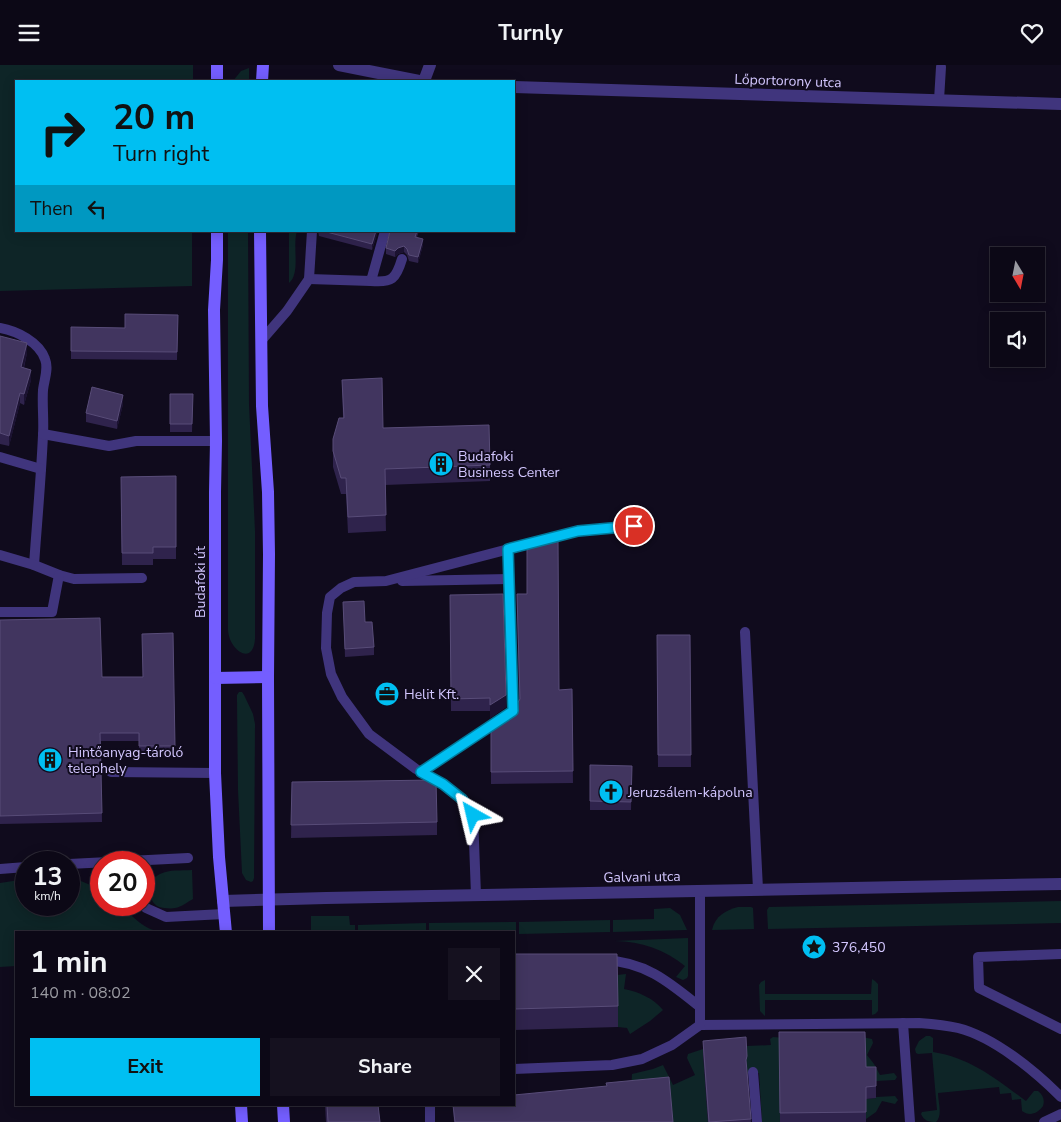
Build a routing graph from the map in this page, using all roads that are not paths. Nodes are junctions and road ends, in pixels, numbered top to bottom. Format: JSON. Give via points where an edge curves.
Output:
{"nodes":[{"id":1,"x":217,"y":65,"type":"edge"},
{"id":2,"x":263,"y":65,"type":"edge"},
{"id":3,"x":339,"y":65,"type":"edge"},
{"id":4,"x":430,"y":65,"type":"edge"},
{"id":5,"x":941,"y":67,"type":"dead end"},
{"id":6,"x":217,"y":80,"type":"edge"},
{"id":7,"x":262,"y":80,"type":"edge"},
{"id":8,"x":414,"y":80,"type":"edge"},
{"id":9,"x":424,"y":80,"type":"edge"},
{"id":10,"x":515,"y":87,"type":"edge"},
{"id":11,"x":939,"y":100,"type":"junction"},
{"id":12,"x":1061,"y":104,"type":"edge"},
{"id":13,"x":217,"y":232,"type":"edge"},
{"id":14,"x":260,"y":232,"type":"edge"},
{"id":15,"x":312,"y":232,"type":"edge"},
{"id":16,"x":385,"y":232,"type":"edge"},
{"id":17,"x":402,"y":259,"type":"dead end"},
{"id":18,"x":309,"y":279,"type":"junction"},
{"id":19,"x":371,"y":281,"type":"junction"},
{"id":20,"x":0,"y":328,"type":"edge"},
{"id":21,"x":261,"y":341,"type":"junction"},
{"id":22,"x":43,"y":434,"type":"junction"},
{"id":23,"x":216,"y":441,"type":"junction"},
{"id":24,"x":0,"y":457,"type":"edge"},
{"id":25,"x":41,"y":469,"type":"junction"},
{"id":26,"x":634,"y":526,"type":"dead end"},
{"id":27,"x":508,"y":549,"type":"junction"},
{"id":28,"x":0,"y":555,"type":"edge"},
{"id":29,"x":34,"y":565,"type":"junction"},
{"id":30,"x":59,"y":575,"type":"junction"},
{"id":31,"x":142,"y":578,"type":"dead end"},
{"id":32,"x":509,"y":579,"type":"junction"},
{"id":33,"x":386,"y":581,"type":"junction"},
{"id":34,"x":0,"y":612,"type":"edge"},
{"id":35,"x":745,"y":632,"type":"dead end"},
{"id":36,"x":268,"y":677,"type":"junction"},
{"id":37,"x":215,"y":678,"type":"junction"},
{"id":38,"x":111,"y":772,"type":"dead end"},
{"id":39,"x":421,"y":772,"type":"junction"},
{"id":40,"x":215,"y":773,"type":"junction"},
{"id":41,"x":188,"y":858,"type":"dead end"},
{"id":42,"x":155,"y":860,"type":"edge"},
{"id":43,"x":15,"y":868,"type":"edge"},
{"id":44,"x":0,"y":869,"type":"edge"},
{"id":45,"x":1061,"y":884,"type":"edge"},
{"id":46,"x":758,"y":889,"type":"junction"},
{"id":47,"x":700,"y":891,"type":"junction"},
{"id":48,"x":476,"y":895,"type":"junction"},
{"id":49,"x":269,"y":899,"type":"junction"},
{"id":50,"x":223,"y":901,"type":"junction"},
{"id":51,"x":155,"y":912,"type":"edge"},
{"id":52,"x":224,"y":914,"type":"junction"},
{"id":53,"x":226,"y":931,"type":"edge"},
{"id":54,"x":269,"y":931,"type":"edge"},
{"id":55,"x":1061,"y":954,"type":"edge"},
{"id":56,"x":597,"y":960,"type":"edge"},
{"id":57,"x":700,"y":1007,"type":"junction"},
{"id":58,"x":903,"y":1023,"type":"junction"},
{"id":59,"x":700,"y":1025,"type":"junction"},
{"id":60,"x":1061,"y":1029,"type":"edge"},
{"id":61,"x":515,"y":1069,"type":"edge"},
{"id":62,"x":753,"y":1073,"type":"dead end"},
{"id":63,"x":1061,"y":1097,"type":"edge"},
{"id":64,"x":241,"y":1106,"type":"edge"},
{"id":65,"x":282,"y":1106,"type":"edge"},
{"id":66,"x":430,"y":1106,"type":"edge"},
{"id":67,"x":1061,"y":1114,"type":"edge"},
{"id":68,"x":242,"y":1122,"type":"edge"},
{"id":69,"x":284,"y":1122,"type":"edge"},
{"id":70,"x":430,"y":1122,"type":"edge"},
{"id":71,"x":757,"y":1122,"type":"edge"},
{"id":72,"x":910,"y":1122,"type":"edge"},
{"id":73,"x":1044,"y":1122,"type":"edge"}],
"edges":[{"from":1,"to":6,"type":"main road"},
{"from":2,"to":7,"type":"main road"},
{"from":3,"to":8,"type":"street"},
{"from":4,"to":9,"type":"street"},
{"from":5,"to":11,"type":"lane"},
{"from":10,"to":11,"type":"street","name":"Lőportorony utca"},
{"from":11,"to":12,"type":"street","name":"Lőportorony utca"},
{"from":13,"to":23,"type":"main road","name":"Budafoki út","via":[[214,310]]},
{"from":14,"to":21,"type":"main road"},
{"from":15,"to":18,"type":"lane"},
{"from":16,"to":19,"type":"lane"},
{"from":17,"to":19,"type":"lane","via":[[390,281]]},
{"from":18,"to":19,"type":"lane"},
{"from":18,"to":21,"type":"lane"},
{"from":20,"to":22,"type":"lane","via":[[27,339],[46,360]]},
{"from":21,"to":36,"type":"main road","via":[[268,493]]},
{"from":22,"to":23,"type":"lane","via":[[110,446],[136,441]]},
{"from":22,"to":25,"type":"lane"},
{"from":23,"to":37,"type":"main road","name":"Budafoki út"},
{"from":24,"to":25,"type":"lane"},
{"from":25,"to":29,"type":"lane"},
{"from":26,"to":27,"type":"lane","via":[[578,531]]},
{"from":27,"to":32,"type":"lane"},
{"from":27,"to":33,"type":"lane"},
{"from":28,"to":29,"type":"lane"},
{"from":29,"to":30,"type":"lane"},
{"from":30,"to":31,"type":"lane","via":[[74,579]]},
{"from":30,"to":34,"type":"lane","via":[[52,612]]},
{"from":32,"to":33,"type":"lane"},
{"from":32,"to":39,"type":"lane","via":[[513,711]]},
{"from":33,"to":39,"type":"lane","via":[[354,582],[330,597],[326,631],[329,665],[342,697],[369,734]]},
{"from":35,"to":46,"type":"lane"},
{"from":36,"to":37,"type":"main road"},
{"from":36,"to":49,"type":"main road"},
{"from":37,"to":40,"type":"main road","name":"Budafoki út"},
{"from":38,"to":40,"type":"lane"},
{"from":39,"to":48,"type":"lane","via":[[462,799],[473,815]]},
{"from":40,"to":50,"type":"main road","name":"Budafoki út"},
{"from":41,"to":42,"type":"lane"},
{"from":43,"to":44,"type":"lane"},
{"from":45,"to":46,"type":"street","name":"Galvani utca"},
{"from":46,"to":47,"type":"street","name":"Galvani utca"},
{"from":47,"to":48,"type":"street","name":"Galvani utca"},
{"from":47,"to":57,"type":"lane"},
{"from":48,"to":49,"type":"street","name":"Galvani utca"},
{"from":49,"to":50,"type":"street","name":"Galvani utca"},
{"from":49,"to":54,"type":"main road"},
{"from":50,"to":52,"type":"main road","name":"Budafoki út"},
{"from":51,"to":52,"type":"lane","via":[[166,917]]},
{"from":52,"to":53,"type":"main road","name":"Budafoki út"},
{"from":55,"to":60,"type":"lane","via":[[978,957],[979,988]]},
{"from":56,"to":57,"type":"lane","via":[[618,961],[647,970]]},
{"from":57,"to":59,"type":"lane"},
{"from":58,"to":59,"type":"lane"},
{"from":58,"to":63,"type":"lane","via":[[940,1024],[978,1035],[1025,1065]]},
{"from":58,"to":72,"type":"lane"},
{"from":59,"to":61,"type":"lane","via":[[672,1045],[636,1061]]},
{"from":62,"to":71,"type":"lane"},
{"from":64,"to":68,"type":"main road"},
{"from":65,"to":69,"type":"main road"},
{"from":66,"to":70,"type":"lane"},
{"from":67,"to":73,"type":"lane"}]}
